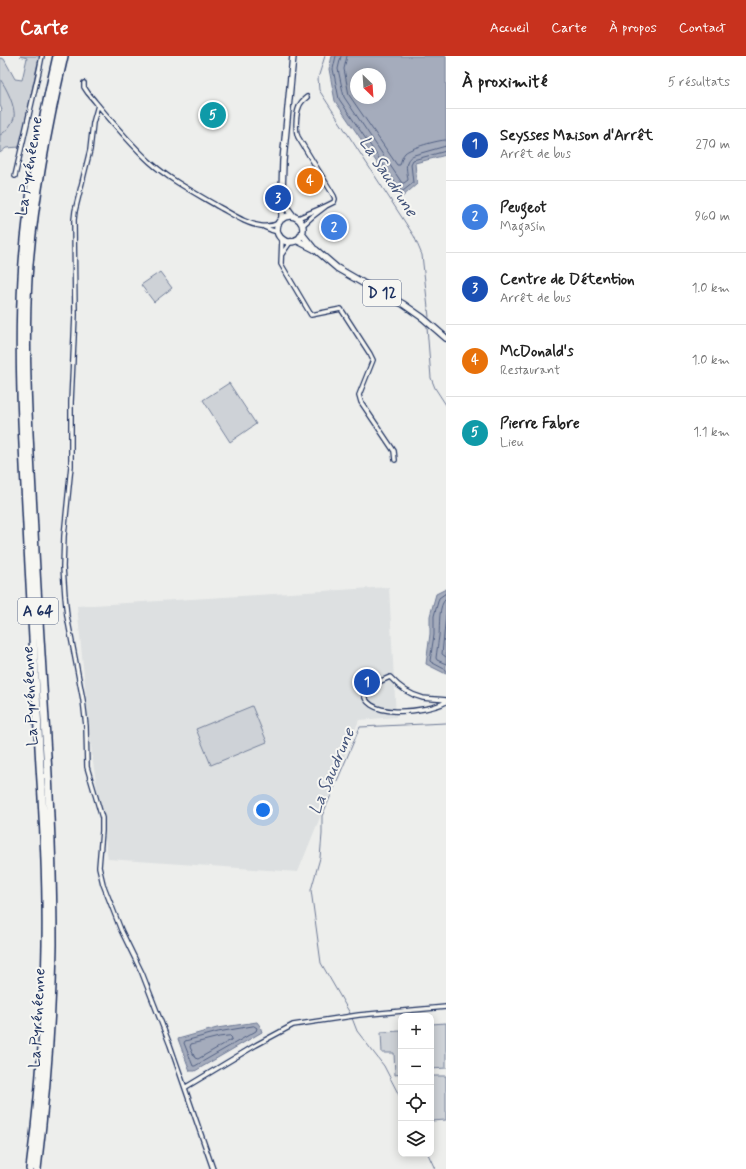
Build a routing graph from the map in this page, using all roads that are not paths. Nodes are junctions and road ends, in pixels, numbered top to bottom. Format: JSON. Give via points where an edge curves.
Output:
{"nodes":[{"id":1,"x":42,"y":56,"type":"edge"},
{"id":2,"x":57,"y":56,"type":"edge"},
{"id":3,"x":64,"y":56,"type":"edge"},
{"id":4,"x":293,"y":56,"type":"edge"},
{"id":5,"x":84,"y":83,"type":"dead end"},
{"id":6,"x":307,"y":97,"type":"dead end"},
{"id":7,"x":98,"y":105,"type":"junction"},
{"id":8,"x":15,"y":176,"type":"dead end"},
{"id":9,"x":284,"y":204,"type":"junction"},
{"id":10,"x":326,"y":206,"type":"junction"},
{"id":11,"x":295,"y":217,"type":"junction"},
{"id":12,"x":280,"y":221,"type":"junction"},
{"id":13,"x":303,"y":225,"type":"junction"},
{"id":14,"x":261,"y":226,"type":"junction"},
{"id":15,"x":278,"y":232,"type":"junction"},
{"id":16,"x":302,"y":234,"type":"junction"},
{"id":17,"x":282,"y":238,"type":"junction"},
{"id":18,"x":294,"y":240,"type":"junction"},
{"id":19,"x":316,"y":250,"type":"junction"},
{"id":20,"x":281,"y":254,"type":"junction"},
{"id":21,"x":446,"y":338,"type":"edge"},
{"id":22,"x":395,"y":460,"type":"dead end"},
{"id":23,"x":446,"y":701,"type":"edge"},
{"id":24,"x":446,"y":1007,"type":"edge"},
{"id":25,"x":186,"y":1087,"type":"junction"},
{"id":26,"x":30,"y":1169,"type":"edge"},
{"id":27,"x":37,"y":1169,"type":"edge"},
{"id":28,"x":213,"y":1169,"type":"edge"}],
"edges":[{"from":1,"to":8,"type":"street"},
{"from":2,"to":26,"type":"highway","name":"La Pyrénéenne","number":"A 64","via":[[32,184],[20,322],[22,419],[46,914],[42,1058]]},
{"from":3,"to":27,"type":"highway","name":"La Pyrénéenne","number":"A 64","via":[[38,185],[28,276],[26,323],[28,423],[49,809],[52,914],[48,1058]]},
{"from":4,"to":9,"type":"main road","via":[[283,161]]},
{"from":5,"to":7,"type":"street","via":[[85,89]]},
{"from":6,"to":10,"type":"street","via":[[298,108],[297,134],[334,196],[334,202]]},
{"from":7,"to":14,"type":"street","via":[[149,161],[172,179],[244,221]]},
{"from":7,"to":25,"type":"street","via":[[75,216],[76,315],[71,402],[71,466],[63,549],[65,596],[83,700],[88,767],[102,818],[99,862],[101,877],[121,930],[152,997]]},
{"from":9,"to":11,"type":"main road"},
{"from":9,"to":12,"type":"main road"},
{"from":10,"to":11,"type":"street"},
{"from":10,"to":13,"type":"street"},
{"from":11,"to":12,"type":"main road","via":[[287,216]]},
{"from":11,"to":13,"type":"main road"},
{"from":12,"to":14,"type":"street","via":[[272,226]]},
{"from":12,"to":15,"type":"main road"},
{"from":13,"to":16,"type":"main road"},
{"from":14,"to":15,"type":"street"},
{"from":15,"to":17,"type":"main road"},
{"from":16,"to":18,"type":"main road"},
{"from":16,"to":19,"type":"main road","number":"D 12"},
{"from":17,"to":18,"type":"main road"},
{"from":17,"to":20,"type":"street"},
{"from":18,"to":19,"type":"main road","number":"D 12"},
{"from":18,"to":20,"type":"street"},
{"from":19,"to":21,"type":"main road","number":"D 12","via":[[337,268],[403,304]]},
{"from":20,"to":22,"type":"street","via":[[283,270],[311,315],[340,310],[370,354],[373,360],[359,395],[361,402],[394,451]]},
{"from":23,"to":23,"type":"street","via":[[411,694],[390,677],[368,683],[363,690],[366,698],[375,707],[390,711],[428,709]]},
{"from":24,"to":25,"type":"street","via":[[293,1025]]},
{"from":25,"to":28,"type":"street"}]}
